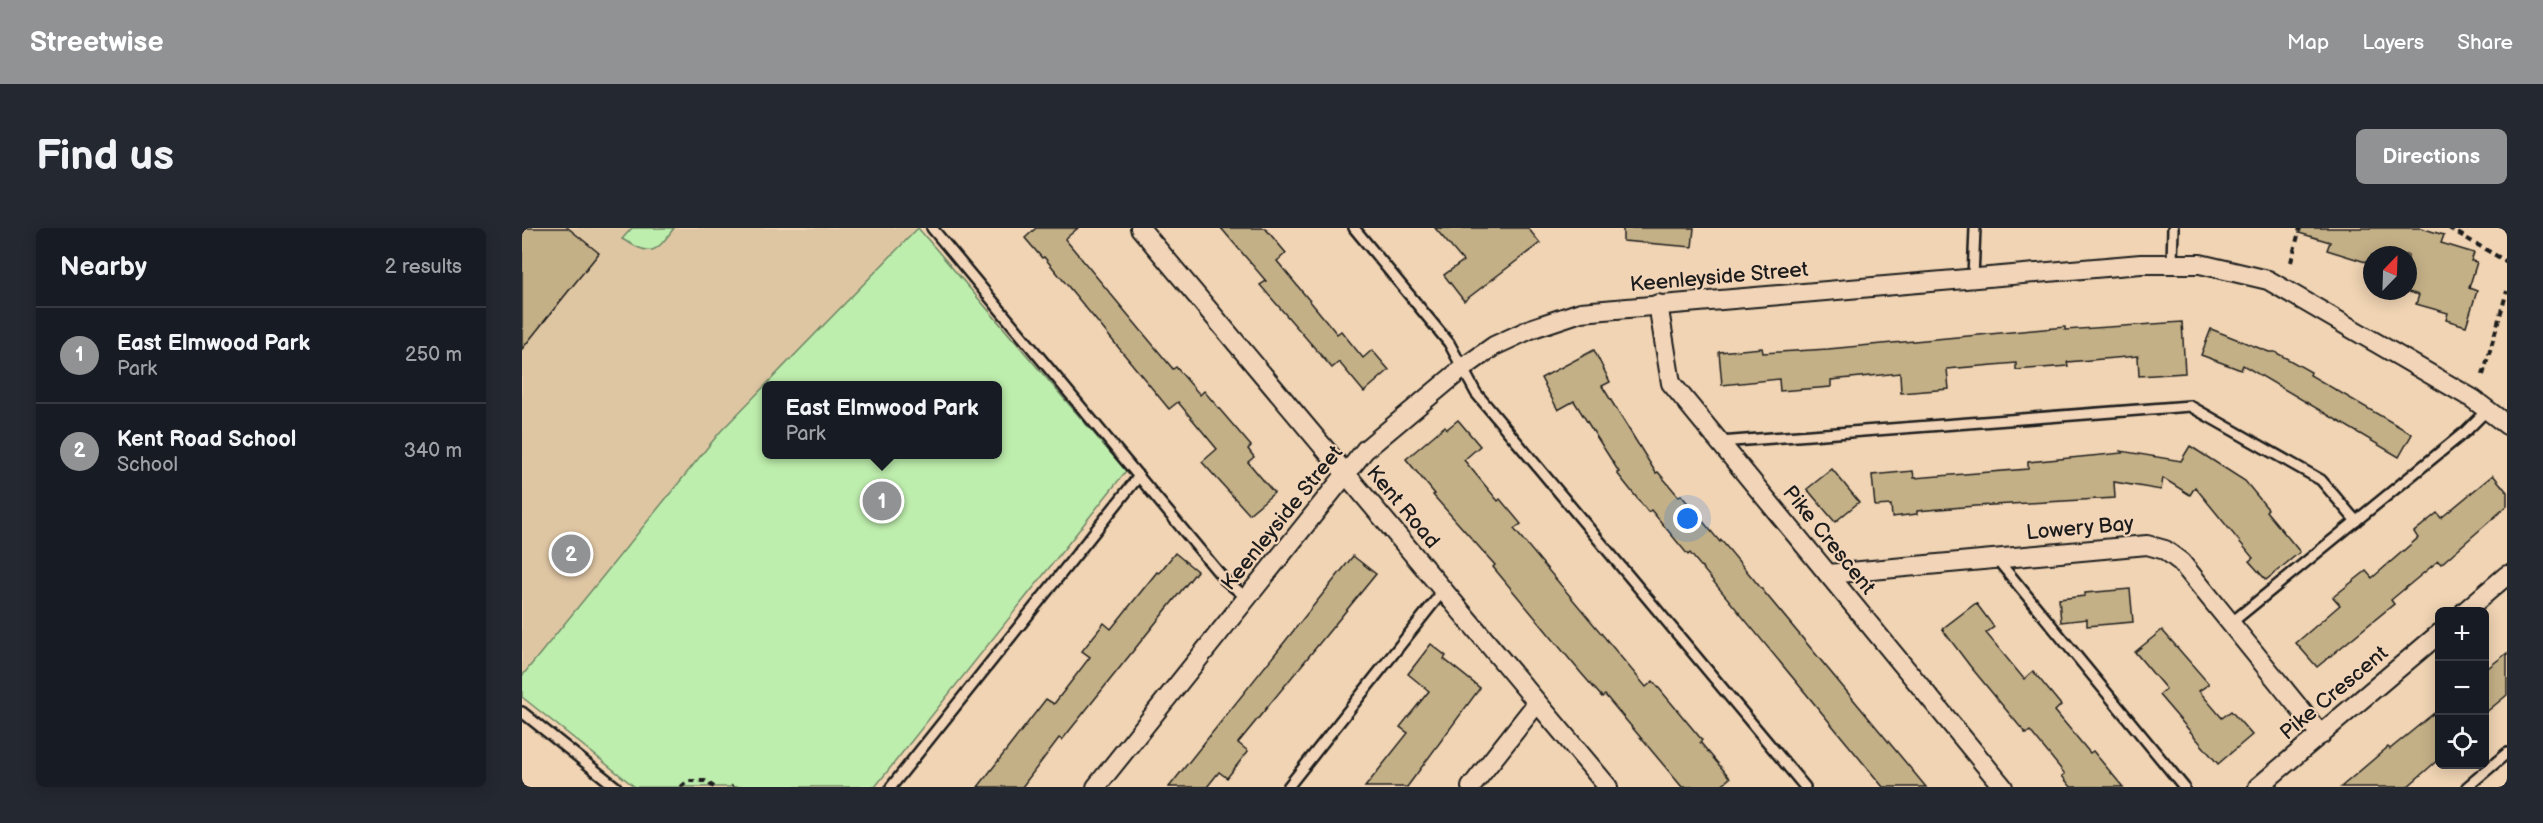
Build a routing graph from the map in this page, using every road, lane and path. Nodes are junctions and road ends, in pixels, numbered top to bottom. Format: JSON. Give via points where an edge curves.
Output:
{"nodes":[{"id":1,"x":932,"y":228,"type":"edge"},
{"id":2,"x":1140,"y":228,"type":"edge"},
{"id":3,"x":1354,"y":228,"type":"edge"},
{"id":4,"x":1975,"y":228,"type":"edge"},
{"id":5,"x":2173,"y":228,"type":"edge"},
{"id":6,"x":2300,"y":228,"type":"edge"},
{"id":7,"x":2449,"y":228,"type":"edge"},
{"id":8,"x":2291,"y":262,"type":"dead end"},
{"id":9,"x":2507,"y":262,"type":"edge"},
{"id":10,"x":2172,"y":263,"type":"junction"},
{"id":11,"x":1973,"y":278,"type":"junction"},
{"id":12,"x":2507,"y":291,"type":"edge"},
{"id":13,"x":1658,"y":304,"type":"junction"},
{"id":14,"x":1463,"y":368,"type":"junction"},
{"id":15,"x":2483,"y":375,"type":"dead end"},
{"id":16,"x":2488,"y":409,"type":"junction"},
{"id":17,"x":2507,"y":425,"type":"edge"},
{"id":18,"x":1720,"y":442,"type":"junction"},
{"id":19,"x":1345,"y":473,"type":"junction"},
{"id":20,"x":1139,"y":476,"type":"junction"},
{"id":21,"x":2356,"y":521,"type":"junction"},
{"id":22,"x":1996,"y":558,"type":"junction"},
{"id":23,"x":1828,"y":574,"type":"junction"},
{"id":24,"x":2507,"y":575,"type":"edge"},
{"id":25,"x":1443,"y":591,"type":"junction"},
{"id":26,"x":1247,"y":598,"type":"junction"},
{"id":27,"x":2471,"y":607,"type":"edge"},
{"id":28,"x":2231,"y":623,"type":"junction"},
{"id":29,"x":2435,"y":636,"type":"edge"},
{"id":30,"x":1537,"y":703,"type":"junction"},
{"id":31,"x":522,"y":712,"type":"edge"},
{"id":32,"x":2321,"y":735,"type":"junction"},
{"id":33,"x":2507,"y":753,"type":"edge"},
{"id":34,"x":616,"y":787,"type":"edge"},
{"id":35,"x":681,"y":787,"type":"edge"},
{"id":36,"x":714,"y":787,"type":"edge"},
{"id":37,"x":891,"y":787,"type":"edge"},
{"id":38,"x":1096,"y":787,"type":"edge"},
{"id":39,"x":1288,"y":787,"type":"edge"},
{"id":40,"x":1471,"y":787,"type":"edge"},
{"id":41,"x":1608,"y":787,"type":"edge"},
{"id":42,"x":1805,"y":787,"type":"edge"},
{"id":43,"x":2003,"y":787,"type":"edge"},
{"id":44,"x":2184,"y":787,"type":"edge"},
{"id":45,"x":2258,"y":787,"type":"edge"},
{"id":46,"x":2468,"y":787,"type":"edge"}],
"edges":[{"from":1,"to":20,"type":"lane"},
{"from":2,"to":19,"type":"street","name":"Kent Road"},
{"from":3,"to":14,"type":"lane","via":[[1449,343]]},
{"from":4,"to":11,"type":"lane"},
{"from":5,"to":10,"type":"lane"},
{"from":6,"to":8,"type":"path"},
{"from":7,"to":9,"type":"path"},
{"from":10,"to":11,"type":"street","name":"Keenleyside Street"},
{"from":10,"to":16,"type":"street","name":"Keenleyside Street","via":[[2200,264],[2268,280]]},
{"from":11,"to":13,"type":"street","name":"Keenleyside Street"},
{"from":12,"to":15,"type":"path"},
{"from":13,"to":14,"type":"street","name":"Keenleyside Street","via":[[1581,312],[1494,346]]},
{"from":13,"to":18,"type":"street","name":"Pike Crescent","via":[[1671,383]]},
{"from":14,"to":19,"type":"street","name":"Keenleyside Street","via":[[1365,450]]},
{"from":14,"to":42,"type":"lane","via":[[1476,393]]},
{"from":16,"to":17,"type":"street","name":"Keenleyside Street"},
{"from":16,"to":21,"type":"lane"},
{"from":18,"to":21,"type":"lane","via":[[2190,406],[2321,480]]},
{"from":18,"to":23,"type":"street","name":"Pike Crescent"},
{"from":19,"to":25,"type":"street","name":"Kent Road"},
{"from":19,"to":26,"type":"street","name":"Keenleyside Street"},
{"from":20,"to":26,"type":"lane","via":[[1224,579]]},
{"from":20,"to":37,"type":"lane"},
{"from":21,"to":28,"type":"lane"},
{"from":22,"to":23,"type":"street","name":"Lowery Bay"},
{"from":22,"to":28,"type":"street","name":"Lowery Bay","via":[[2147,545],[2166,550],[2181,562]]},
{"from":22,"to":44,"type":"lane"},
{"from":23,"to":43,"type":"street","name":"Pike Crescent"},
{"from":24,"to":27,"type":"street"},
{"from":25,"to":30,"type":"street","name":"Kent Road"},
{"from":25,"to":39,"type":"lane"},
{"from":26,"to":38,"type":"street","name":"Keenleyside Street"},
{"from":28,"to":32,"type":"street","name":"Lowery Bay"},
{"from":29,"to":32,"type":"street","name":"Pike Crescent"},
{"from":30,"to":40,"type":"street"},
{"from":30,"to":41,"type":"street","name":"Kent Road"},
{"from":31,"to":34,"type":"lane"},
{"from":32,"to":45,"type":"street","name":"Pike Crescent"},
{"from":33,"to":46,"type":"lane"},
{"from":35,"to":36,"type":"path","via":[[688,781],[705,781]]}]}
